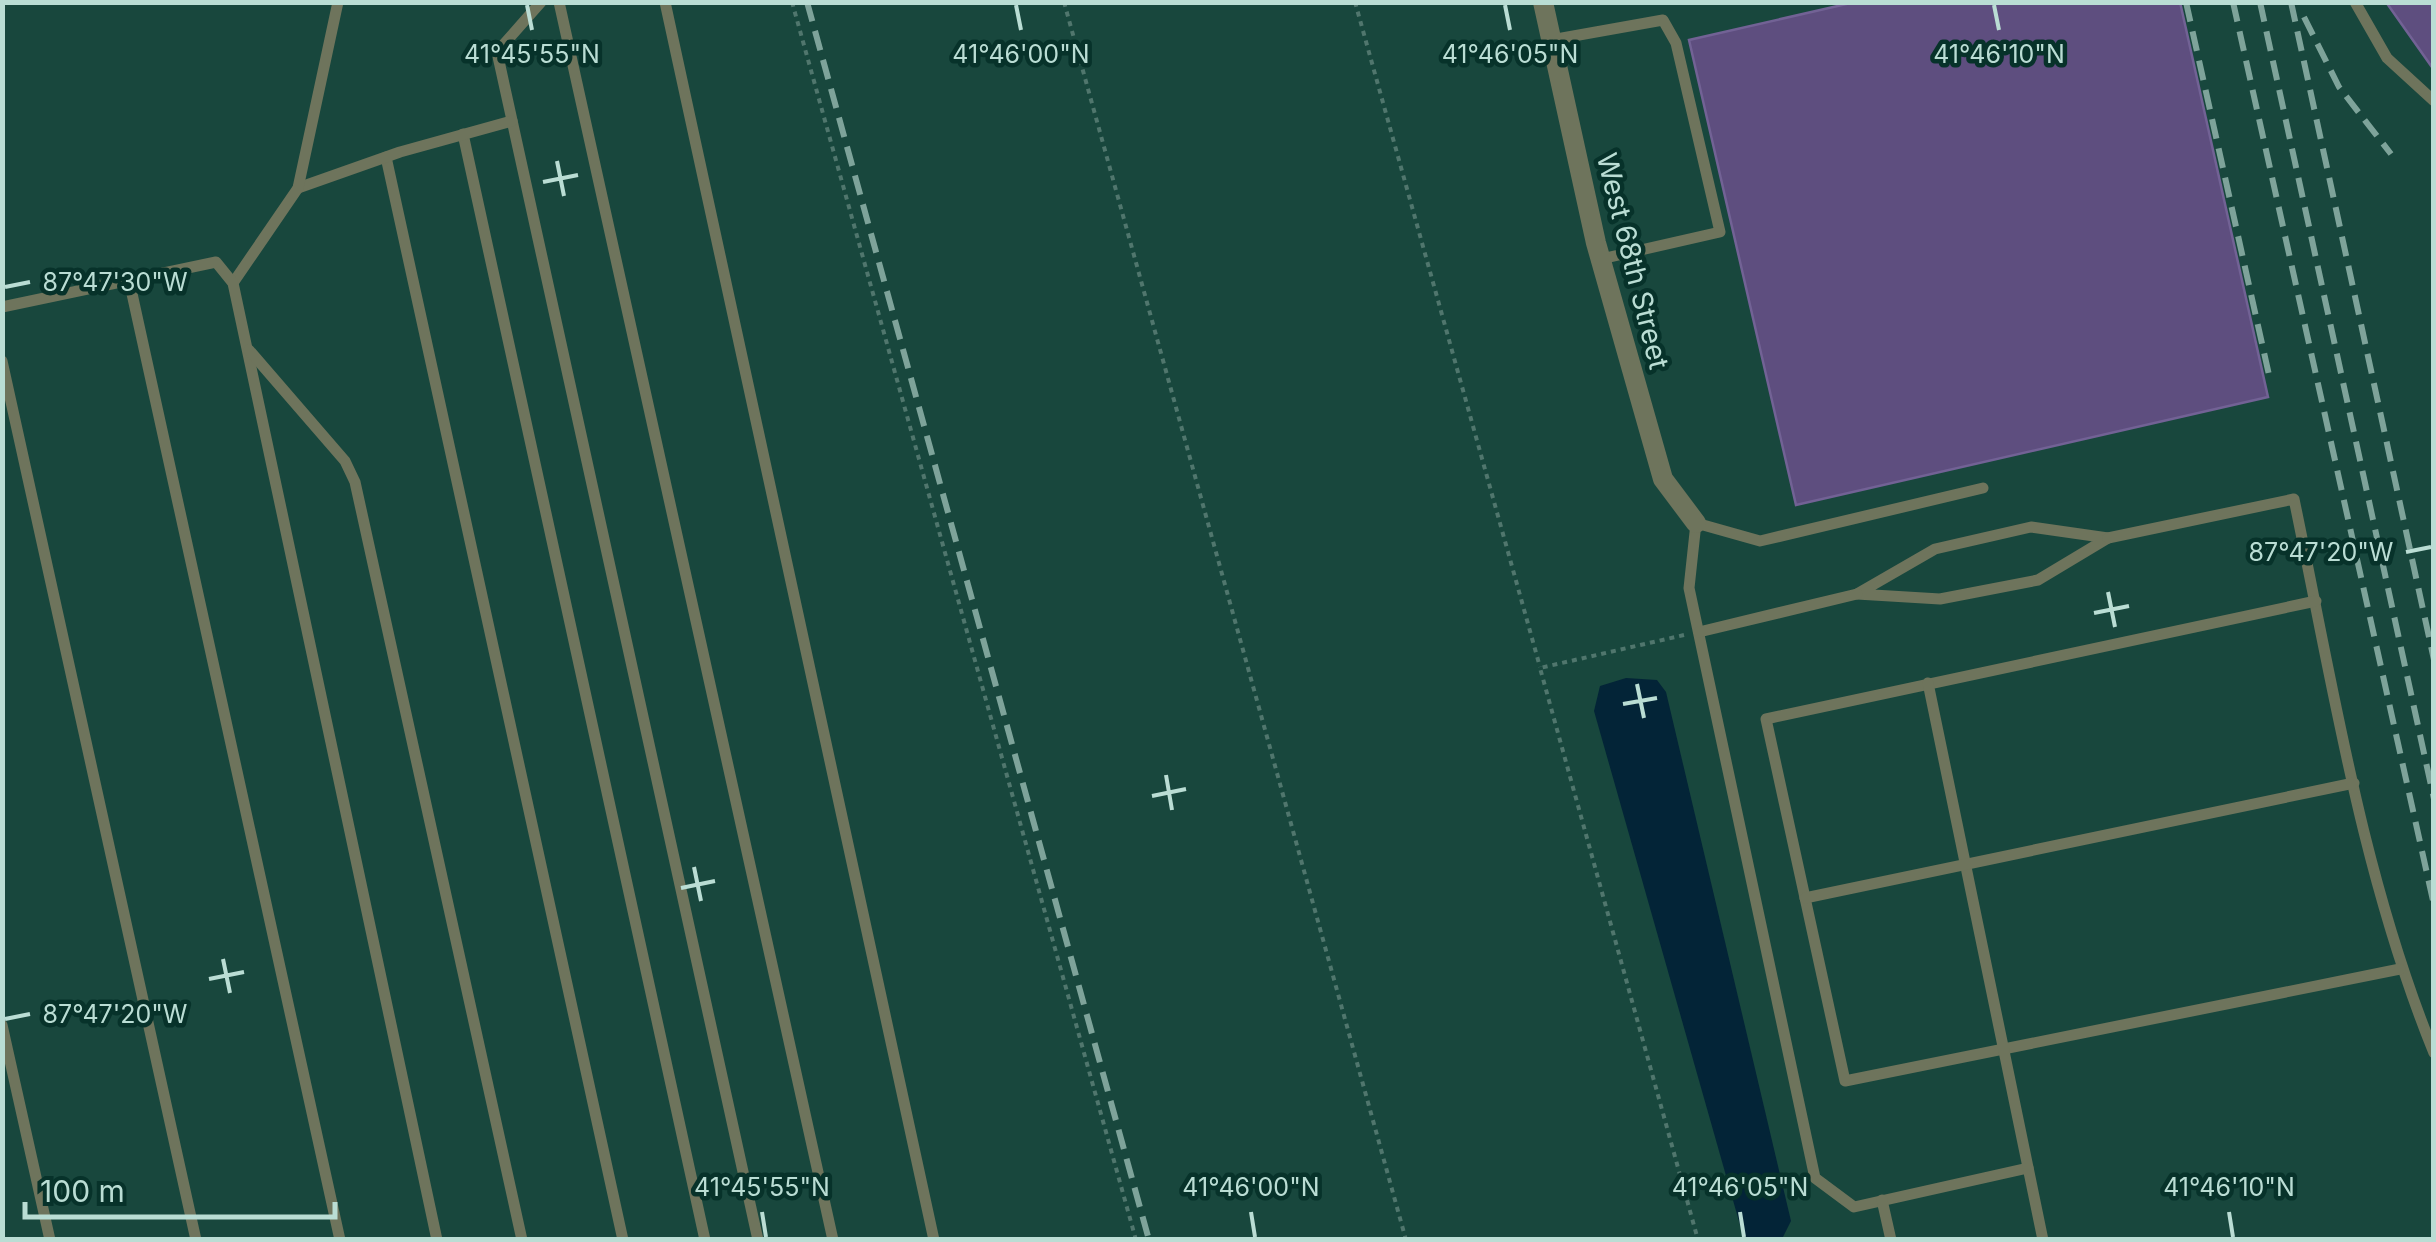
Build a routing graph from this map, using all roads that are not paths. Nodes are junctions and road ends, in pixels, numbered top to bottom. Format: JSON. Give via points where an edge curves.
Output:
{"nodes":[{"id":1,"x":338,"y":2,"type":"edge"},
{"id":2,"x":541,"y":2,"type":"edge"},
{"id":3,"x":559,"y":2,"type":"edge"},
{"id":4,"x":665,"y":2,"type":"edge"},
{"id":5,"x":1543,"y":2,"type":"edge"},
{"id":6,"x":2355,"y":2,"type":"edge"},
{"id":7,"x":1551,"y":40,"type":"junction"},
{"id":8,"x":2434,"y":100,"type":"edge"},
{"id":9,"x":512,"y":120,"type":"junction"},
{"id":10,"x":462,"y":134,"type":"junction"},
{"id":11,"x":386,"y":157,"type":"junction"},
{"id":12,"x":298,"y":188,"type":"junction"},
{"id":13,"x":1600,"y":259,"type":"junction"},
{"id":14,"x":129,"y":280,"type":"junction"},
{"id":15,"x":233,"y":283,"type":"junction"},
{"id":16,"x":2,"y":306,"type":"edge"},
{"id":17,"x":246,"y":346,"type":"junction"},
{"id":18,"x":2,"y":362,"type":"edge"},
{"id":19,"x":1983,"y":488,"type":"dead end"},
{"id":20,"x":1696,"y":523,"type":"junction"},
{"id":21,"x":2108,"y":538,"type":"junction"},
{"id":22,"x":1856,"y":594,"type":"junction"},
{"id":23,"x":2316,"y":601,"type":"junction"},
{"id":24,"x":1699,"y":632,"type":"junction"},
{"id":25,"x":1928,"y":683,"type":"junction"},
{"id":26,"x":2354,"y":783,"type":"junction"},
{"id":27,"x":1967,"y":864,"type":"junction"},
{"id":28,"x":1805,"y":898,"type":"junction"},
{"id":29,"x":2400,"y":969,"type":"junction"},
{"id":30,"x":2,"y":1024,"type":"edge"},
{"id":31,"x":2004,"y":1047,"type":"junction"},
{"id":32,"x":2434,"y":1054,"type":"edge"},
{"id":33,"x":2028,"y":1168,"type":"junction"},
{"id":34,"x":1882,"y":1200,"type":"junction"},
{"id":35,"x":50,"y":1240,"type":"edge"},
{"id":36,"x":196,"y":1240,"type":"edge"},
{"id":37,"x":340,"y":1240,"type":"edge"},
{"id":38,"x":437,"y":1240,"type":"edge"},
{"id":39,"x":522,"y":1240,"type":"edge"},
{"id":40,"x":624,"y":1240,"type":"edge"},
{"id":41,"x":704,"y":1240,"type":"edge"},
{"id":42,"x":758,"y":1240,"type":"edge"},
{"id":43,"x":833,"y":1240,"type":"edge"},
{"id":44,"x":934,"y":1240,"type":"edge"},
{"id":45,"x":1891,"y":1240,"type":"edge"},
{"id":46,"x":2043,"y":1240,"type":"edge"}],
"edges":[{"from":1,"to":12,"type":"lane"},
{"from":2,"to":9,"type":"lane","via":[[496,52]]},
{"from":3,"to":43,"type":"lane"},
{"from":4,"to":44,"type":"lane"},
{"from":5,"to":7,"type":"street","name":"West 68th Street"},
{"from":6,"to":8,"type":"lane","via":[[2387,58]]},
{"from":7,"to":13,"type":"street","name":"West 68th Street"},
{"from":7,"to":13,"type":"lane","via":[[1663,20],[1676,43],[1720,232]]},
{"from":9,"to":10,"type":"lane"},
{"from":9,"to":42,"type":"lane"},
{"from":10,"to":11,"type":"lane"},
{"from":10,"to":41,"type":"lane"},
{"from":11,"to":12,"type":"lane"},
{"from":11,"to":40,"type":"lane"},
{"from":12,"to":15,"type":"lane"},
{"from":13,"to":20,"type":"street","name":"West 68th Street","via":[[1663,478]]},
{"from":14,"to":15,"type":"lane","via":[[216,262]]},
{"from":14,"to":16,"type":"lane"},
{"from":14,"to":37,"type":"lane"},
{"from":15,"to":17,"type":"lane"},
{"from":17,"to":38,"type":"lane"},
{"from":17,"to":39,"type":"lane","via":[[345,461],[355,482]]},
{"from":18,"to":36,"type":"lane"},
{"from":19,"to":20,"type":"lane","via":[[1760,541]]},
{"from":20,"to":24,"type":"lane","via":[[1690,588]]},
{"from":21,"to":22,"type":"lane","via":[[2038,580],[1940,599]]},
{"from":21,"to":22,"type":"lane","via":[[2031,527],[1935,549]]},
{"from":21,"to":23,"type":"lane","via":[[2294,499]]},
{"from":22,"to":24,"type":"lane"},
{"from":23,"to":25,"type":"lane"},
{"from":23,"to":26,"type":"lane"},
{"from":24,"to":34,"type":"lane","via":[[1815,1178],[1854,1207]]},
{"from":25,"to":27,"type":"lane"},
{"from":25,"to":28,"type":"lane","via":[[1766,719]]},
{"from":26,"to":27,"type":"lane"},
{"from":26,"to":29,"type":"lane"},
{"from":27,"to":28,"type":"lane"},
{"from":27,"to":31,"type":"lane"},
{"from":28,"to":31,"type":"lane","via":[[1844,1081]]},
{"from":29,"to":31,"type":"lane"},
{"from":29,"to":32,"type":"lane"},
{"from":30,"to":35,"type":"lane"},
{"from":31,"to":33,"type":"lane"},
{"from":33,"to":34,"type":"lane"},
{"from":33,"to":46,"type":"lane"},
{"from":34,"to":45,"type":"lane"}]}
